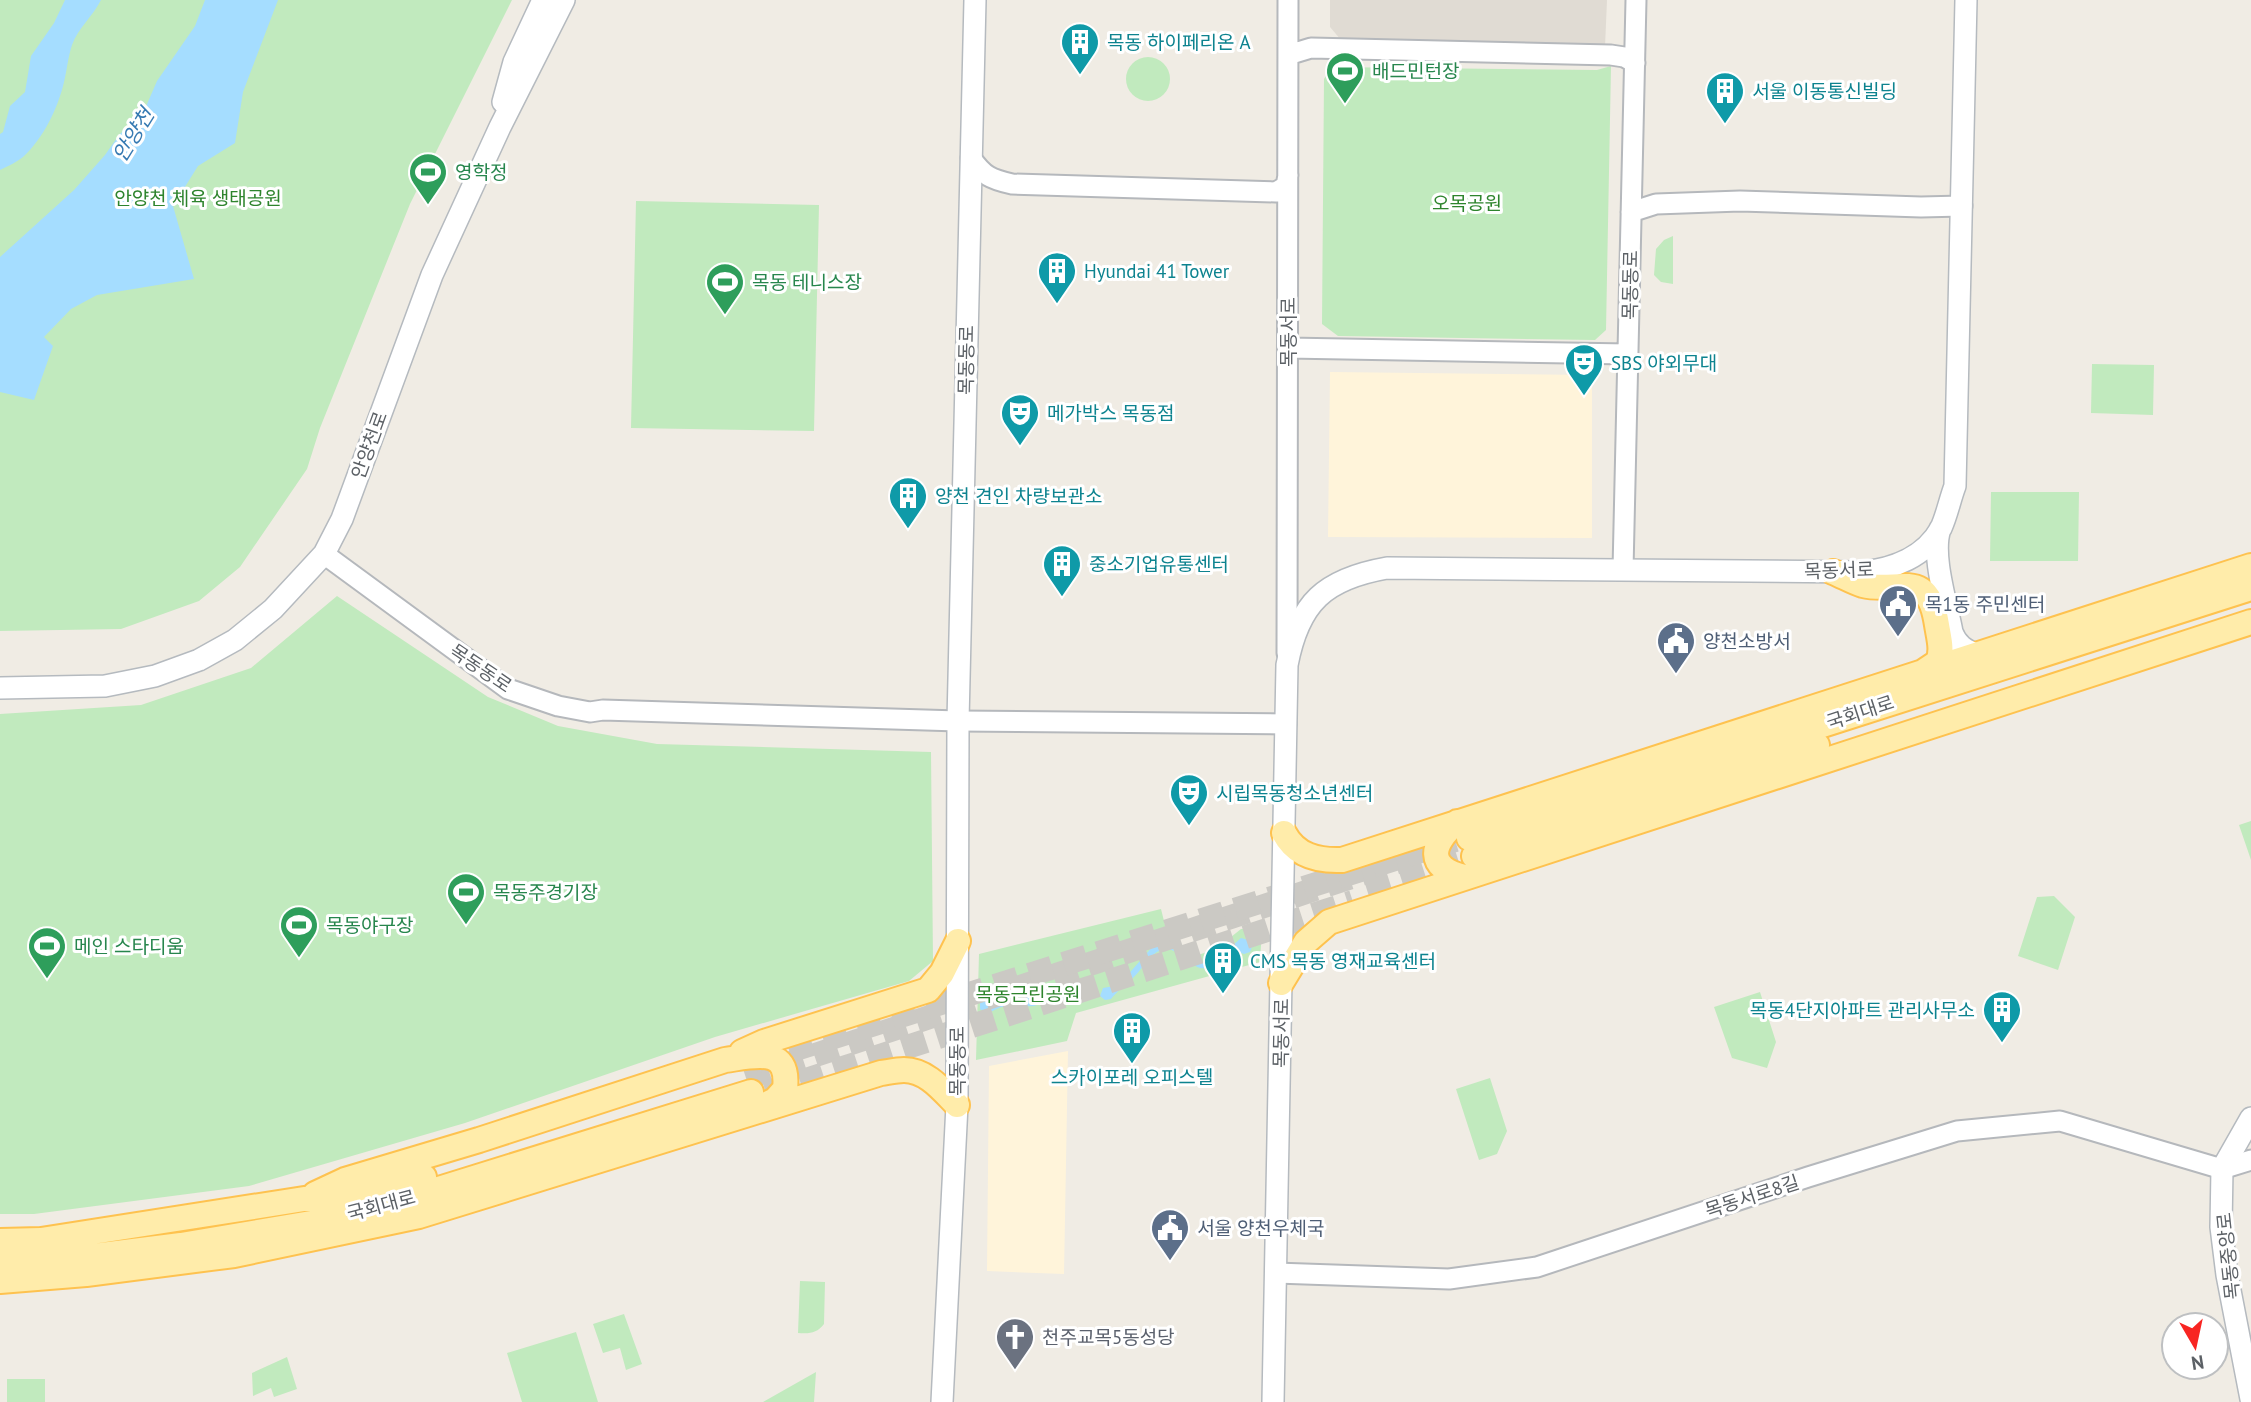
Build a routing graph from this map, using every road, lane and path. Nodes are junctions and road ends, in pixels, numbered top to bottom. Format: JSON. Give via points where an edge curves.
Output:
{"nodes":[{"id":1,"x":975,"y":0,"type":"edge"},
{"id":2,"x":1288,"y":0,"type":"edge"},
{"id":3,"x":1636,"y":0,"type":"edge"},
{"id":4,"x":1966,"y":0,"type":"edge"},
{"id":5,"x":558,"y":3,"type":"edge"},
{"id":6,"x":1288,"y":55,"type":"junction"},
{"id":7,"x":1635,"y":63,"type":"junction"},
{"id":8,"x":971,"y":158,"type":"junction"},
{"id":9,"x":1288,"y":175,"type":"junction"},
{"id":10,"x":1962,"y":206,"type":"junction"},
{"id":11,"x":1631,"y":212,"type":"junction"},
{"id":12,"x":1288,"y":348,"type":"junction"},
{"id":13,"x":1628,"y":355,"type":"junction"},
{"id":14,"x":1940,"y":528,"type":"junction"},
{"id":15,"x":324,"y":554,"type":"junction"},
{"id":16,"x":2251,"y":566,"type":"edge"},
{"id":17,"x":1623,"y":570,"type":"junction"},
{"id":18,"x":1833,"y":572,"type":"junction"},
{"id":19,"x":2251,"y":589,"type":"edge"},
{"id":20,"x":2251,"y":606,"type":"edge"},
{"id":21,"x":2251,"y":622,"type":"edge"},
{"id":22,"x":1978,"y":655,"type":"junction"},
{"id":23,"x":1287,"y":664,"type":"junction"},
{"id":24,"x":1922,"y":673,"type":"junction"},
{"id":25,"x":0,"y":688,"type":"edge"},
{"id":26,"x":958,"y":721,"type":"junction"},
{"id":27,"x":1286,"y":724,"type":"junction"},
{"id":28,"x":1284,"y":833,"type":"junction"},
{"id":29,"x":1466,"y":848,"type":"junction"},
{"id":30,"x":958,"y":941,"type":"junction"},
{"id":31,"x":1281,"y":983,"type":"junction"},
{"id":32,"x":725,"y":1060,"type":"junction"},
{"id":33,"x":749,"y":1094,"type":"junction"},
{"id":34,"x":957,"y":1105,"type":"junction"},
{"id":35,"x":2251,"y":1118,"type":"edge"},
{"id":36,"x":2251,"y":1160,"type":"edge"},
{"id":37,"x":2222,"y":1169,"type":"junction"},
{"id":38,"x":304,"y":1199,"type":"junction"},
{"id":39,"x":0,"y":1241,"type":"edge"},
{"id":40,"x":0,"y":1262,"type":"edge"},
{"id":41,"x":1276,"y":1273,"type":"junction"},
{"id":42,"x":0,"y":1281,"type":"edge"},
{"id":43,"x":2251,"y":1399,"type":"edge"},
{"id":44,"x":943,"y":1402,"type":"edge"},
{"id":45,"x":1273,"y":1402,"type":"edge"}],
"edges":[{"from":1,"to":8,"type":"main road","name":"목동동로"},
{"from":2,"to":6,"type":"street","name":"목동서로"},
{"from":3,"to":7,"type":"street","name":"목동동로"},
{"from":4,"to":10,"type":"main road","name":"목동서로"},
{"from":5,"to":15,"type":"main road","name":"안양천로","via":[[432,275],[342,519]]},
{"from":6,"to":7,"type":"street","via":[[1311,48],[1467,51],[1611,55]]},
{"from":6,"to":9,"type":"street","name":"목동서로"},
{"from":7,"to":11,"type":"street","name":"목동동로"},
{"from":8,"to":9,"type":"street","via":[[981,172],[1012,184],[1276,192],[1286,186]]},
{"from":8,"to":26,"type":"main road","name":"목동동로"},
{"from":9,"to":12,"type":"street","name":"목동서로"},
{"from":10,"to":11,"type":"street","via":[[1740,201],[1656,204]]},
{"from":10,"to":14,"type":"main road","name":"목동서로","via":[[1955,486]]},
{"from":11,"to":13,"type":"street","name":"목동동로"},
{"from":12,"to":13,"type":"street"},
{"from":12,"to":23,"type":"street","name":"목동서로"},
{"from":13,"to":17,"type":"street","name":"목동동로"},
{"from":14,"to":18,"type":"main road","name":"목동서로","via":[[1925,548],[1891,568]]},
{"from":14,"to":22,"type":"main road","via":[[1938,556],[1952,632],[1961,647]]},
{"from":15,"to":25,"type":"main road","name":"안양천로","via":[[273,609],[235,640],[200,660],[155,676],[105,686]]},
{"from":15,"to":26,"type":"street","name":"목동동로","via":[[508,689],[558,706],[590,712]]},
{"from":16,"to":22,"type":"main road"},
{"from":17,"to":18,"type":"main road","name":"목동서로"},
{"from":17,"to":23,"type":"main road","name":"목동서로","via":[[1387,568],[1362,572],[1313,601],[1299,621]]},
{"from":18,"to":24,"type":"main road","via":[[1864,585],[1905,584],[1925,594],[1935,610],[1941,650],[1938,662]]},
{"from":19,"to":29,"type":"main road","name":"국회대로"},
{"from":20,"to":29,"type":"main road","name":"국회대로"},
{"from":21,"to":29,"type":"main road"},
{"from":22,"to":24,"type":"main road"},
{"from":23,"to":27,"type":"main road","name":"목동서로"},
{"from":24,"to":29,"type":"main road"},
{"from":26,"to":27,"type":"street"},
{"from":26,"to":30,"type":"main road","name":"목동동로"},
{"from":27,"to":28,"type":"main road","name":"목동서로"},
{"from":28,"to":29,"type":"main road","via":[[1298,851],[1326,861]]},
{"from":28,"to":31,"type":"main road","name":"목동서로"},
{"from":29,"to":31,"type":"main road","via":[[1329,922],[1306,942]]},
{"from":30,"to":32,"type":"main road","via":[[928,990],[764,1042]]},
{"from":30,"to":34,"type":"main road","name":"목동동로"},
{"from":31,"to":41,"type":"main road","name":"목동서로"},
{"from":32,"to":33,"type":"main road","via":[[762,1055],[782,1066],[785,1089],[775,1100]]},
{"from":32,"to":38,"type":"main road","via":[[345,1180]]},
{"from":33,"to":34,"type":"main road","via":[[906,1069],[934,1082]]},
{"from":33,"to":38,"type":"main road","name":"국회대로","via":[[350,1198]]},
{"from":33,"to":40,"type":"main road","name":"국회대로","via":[[344,1216],[181,1245]]},
{"from":33,"to":42,"type":"main road","via":[[419,1216],[222,1256]]},
{"from":34,"to":44,"type":"main road","name":"목동동로"},
{"from":35,"to":37,"type":"main road","name":"목동중앙로"},
{"from":36,"to":37,"type":"street"},
{"from":37,"to":41,"type":"street","name":"목동서로8길","via":[[2060,1121],[1957,1131],[1537,1267],[1449,1279]]},
{"from":37,"to":43,"type":"main road","name":"목동중앙로","via":[[2225,1263]]},
{"from":38,"to":39,"type":"main road","name":"국회대로","via":[[41,1240]]},
{"from":41,"to":45,"type":"main road","name":"목동서로"}]}
